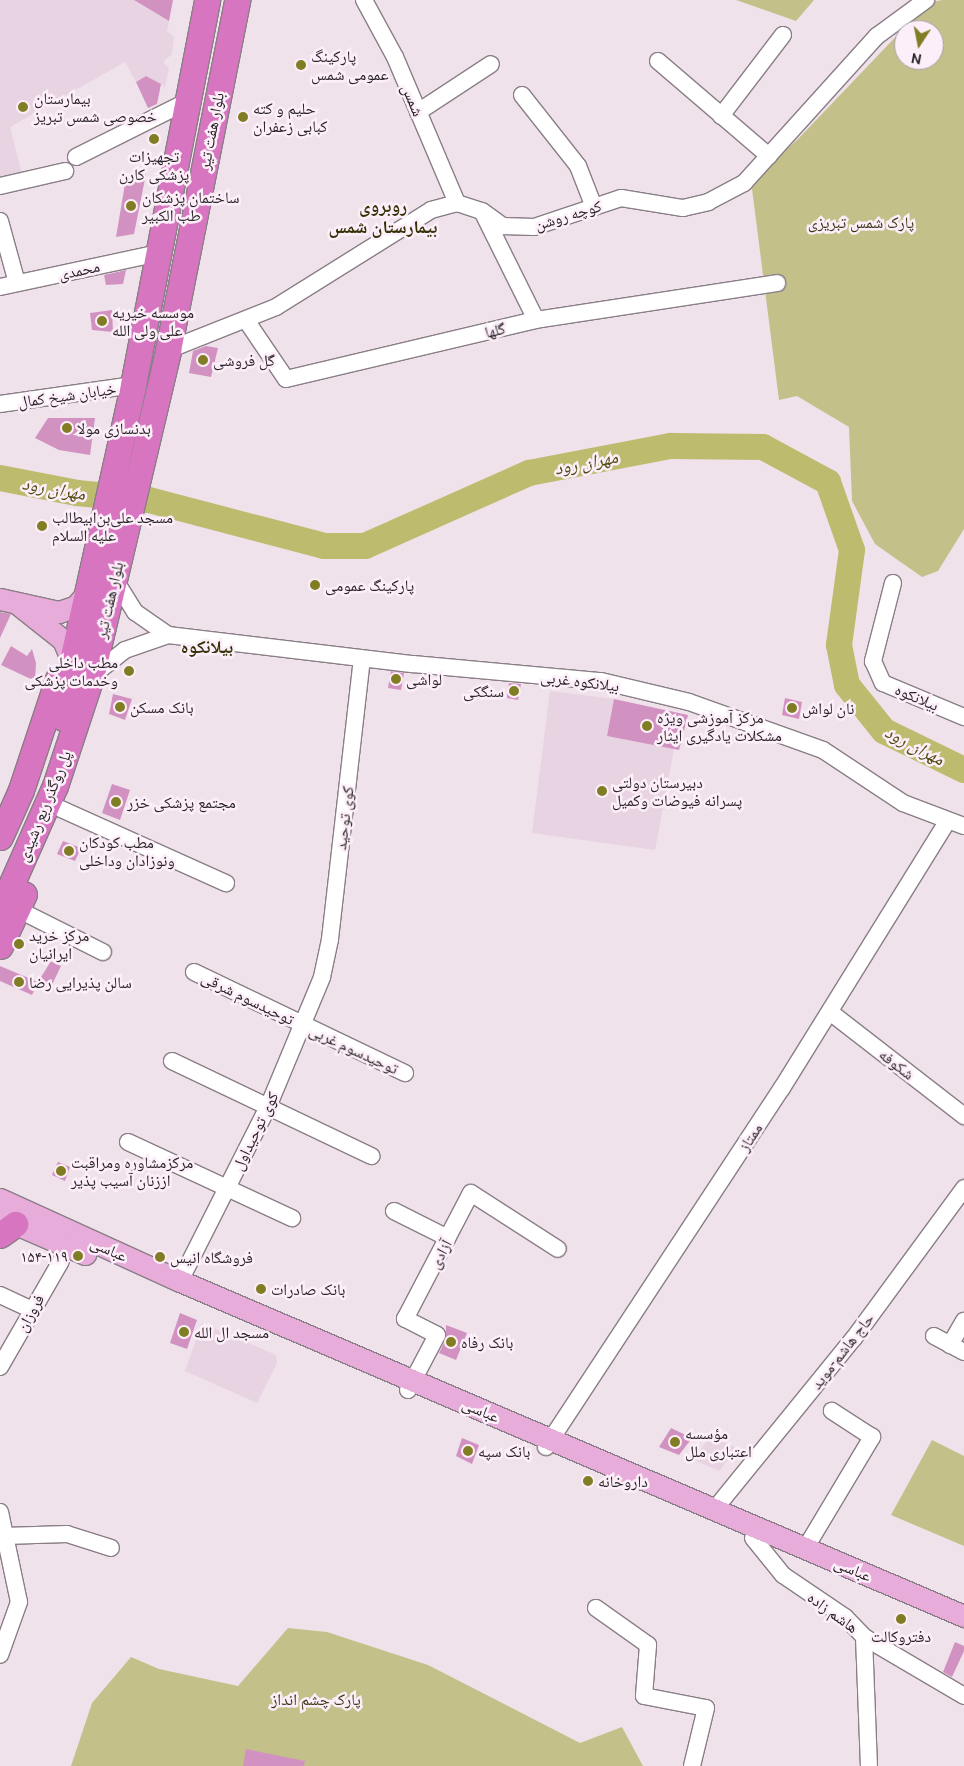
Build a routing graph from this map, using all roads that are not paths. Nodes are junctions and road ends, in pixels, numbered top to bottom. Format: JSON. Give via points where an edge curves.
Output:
{"nodes":[{"id":1,"x":207,"y":0,"type":"edge"},
{"id":2,"x":237,"y":0,"type":"edge"},
{"id":3,"x":364,"y":0,"type":"edge"},
{"id":4,"x":926,"y":0,"type":"edge"},
{"id":5,"x":783,"y":35,"type":"dead end"},
{"id":6,"x":658,"y":61,"type":"dead end"},
{"id":7,"x":491,"y":64,"type":"dead end"},
{"id":8,"x":522,"y":94,"type":"dead end"},
{"id":9,"x":188,"y":101,"type":"junction"},
{"id":10,"x":418,"y":112,"type":"junction"},
{"id":11,"x":721,"y":116,"type":"junction"},
{"id":12,"x":769,"y":156,"type":"junction"},
{"id":13,"x":76,"y":157,"type":"dead end"},
{"id":14,"x":65,"y":171,"type":"dead end"},
{"id":15,"x":0,"y":186,"type":"edge"},
{"id":16,"x":457,"y":203,"type":"junction"},
{"id":17,"x":594,"y":207,"type":"junction"},
{"id":18,"x":482,"y":211,"type":"junction"},
{"id":19,"x":0,"y":221,"type":"edge"},
{"id":20,"x":159,"y":253,"type":"junction"},
{"id":21,"x":17,"y":283,"type":"junction"},
{"id":22,"x":777,"y":283,"type":"dead end"},
{"id":23,"x":0,"y":287,"type":"edge"},
{"id":24,"x":246,"y":320,"type":"junction"},
{"id":25,"x":536,"y":320,"type":"junction"},
{"id":26,"x":168,"y":350,"type":"junction"},
{"id":27,"x":133,"y":385,"type":"junction"},
{"id":28,"x":0,"y":404,"type":"edge"},
{"id":29,"x":115,"y":580,"type":"junction"},
{"id":30,"x":893,"y":583,"type":"dead end"},
{"id":31,"x":86,"y":594,"type":"junction"},
{"id":32,"x":8,"y":602,"type":"edge"},
{"id":33,"x":168,"y":635,"type":"junction"},
{"id":34,"x":362,"y":658,"type":"junction"},
{"id":35,"x":72,"y":661,"type":"junction"},
{"id":36,"x":89,"y":683,"type":"junction"},
{"id":37,"x":964,"y":717,"type":"edge"},
{"id":38,"x":69,"y":726,"type":"junction"},
{"id":39,"x":61,"y":809,"type":"junction"},
{"id":40,"x":947,"y":822,"type":"junction"},
{"id":41,"x":964,"y":826,"type":"edge"},
{"id":42,"x":0,"y":837,"type":"edge"},
{"id":43,"x":0,"y":874,"type":"edge"},
{"id":44,"x":226,"y":883,"type":"dead end"},
{"id":45,"x":8,"y":909,"type":"edge"},
{"id":46,"x":0,"y":946,"type":"edge"},
{"id":47,"x":103,"y":952,"type":"dead end"},
{"id":48,"x":194,"y":972,"type":"dead end"},
{"id":49,"x":322,"y":977,"type":"joint"},
{"id":50,"x":830,"y":1012,"type":"junction"},
{"id":51,"x":303,"y":1024,"type":"junction"},
{"id":52,"x":172,"y":1061,"type":"dead end"},
{"id":53,"x":404,"y":1073,"type":"dead end"},
{"id":54,"x":268,"y":1107,"type":"junction"},
{"id":55,"x":964,"y":1116,"type":"edge"},
{"id":56,"x":128,"y":1142,"type":"dead end"},
{"id":57,"x":372,"y":1156,"type":"dead end"},
{"id":58,"x":228,"y":1186,"type":"junction"},
{"id":59,"x":964,"y":1188,"type":"edge"},
{"id":60,"x":0,"y":1200,"type":"edge"},
{"id":61,"x":394,"y":1211,"type":"dead end"},
{"id":62,"x":292,"y":1218,"type":"dead end"},
{"id":63,"x":5,"y":1225,"type":"edge"},
{"id":64,"x":448,"y":1238,"type":"junction"},
{"id":65,"x":558,"y":1249,"type":"dead end"},
{"id":66,"x":60,"y":1261,"type":"dead end"},
{"id":67,"x":180,"y":1281,"type":"junction"},
{"id":68,"x":0,"y":1295,"type":"edge"},
{"id":69,"x":32,"y":1310,"type":"junction"},
{"id":70,"x":964,"y":1321,"type":"edge"},
{"id":71,"x":934,"y":1336,"type":"dead end"},
{"id":72,"x":957,"y":1348,"type":"edge"},
{"id":73,"x":0,"y":1367,"type":"edge"},
{"id":74,"x":411,"y":1386,"type":"junction"},
{"id":75,"x":832,"y":1411,"type":"dead end"},
{"id":76,"x":548,"y":1444,"type":"junction"},
{"id":77,"x":714,"y":1510,"type":"junction"},
{"id":78,"x":0,"y":1512,"type":"edge"},
{"id":79,"x":4,"y":1536,"type":"junction"},
{"id":80,"x":753,"y":1538,"type":"junction"},
{"id":81,"x":111,"y":1548,"type":"dead end"},
{"id":82,"x":805,"y":1549,"type":"junction"},
{"id":83,"x":596,"y":1608,"type":"dead end"},
{"id":84,"x":964,"y":1616,"type":"edge"},
{"id":85,"x":964,"y":1625,"type":"edge"},
{"id":86,"x":864,"y":1637,"type":"junction"},
{"id":87,"x":0,"y":1655,"type":"edge"},
{"id":88,"x":964,"y":1696,"type":"edge"},
{"id":89,"x":692,"y":1766,"type":"edge"},
{"id":90,"x":869,"y":1766,"type":"edge"}],
"edges":[{"from":1,"to":9,"type":"highway","name":"بلوار هفت تیر"},
{"from":2,"to":26,"type":"highway","name":"بلوار هفت تیر"},
{"from":3,"to":10,"type":"street","name":"شمس"},
{"from":4,"to":12,"type":"street","name":"کوچه روشن","via":[[877,36]]},
{"from":5,"to":11,"type":"street"},
{"from":6,"to":11,"type":"street"},
{"from":7,"to":10,"type":"street"},
{"from":8,"to":17,"type":"street","via":[[578,166]]},
{"from":9,"to":13,"type":"street"},
{"from":9,"to":20,"type":"highway","name":"بلوار هفت تیر"},
{"from":10,"to":16,"type":"street","name":"شمس"},
{"from":11,"to":12,"type":"street"},
{"from":12,"to":17,"type":"street","name":"کوچه روشن","via":[[744,183],[708,202],[683,208],[621,198]]},
{"from":14,"to":15,"type":"street"},
{"from":16,"to":18,"type":"street","name":"کوچه روشن"},
{"from":16,"to":24,"type":"street","via":[[431,210],[276,307]]},
{"from":17,"to":18,"type":"street","name":"کوچه روشن","via":[[534,227],[503,226]]},
{"from":18,"to":25,"type":"street"},
{"from":19,"to":21,"type":"street"},
{"from":20,"to":21,"type":"street","name":"محمدی"},
{"from":20,"to":27,"type":"highway","name":"بلوار هفت تیر"},
{"from":21,"to":23,"type":"street","name":"محمدی"},
{"from":22,"to":25,"type":"street","name":"گلها"},
{"from":24,"to":25,"type":"street","name":"گلها","via":[[286,379]]},
{"from":24,"to":26,"type":"street"},
{"from":26,"to":29,"type":"highway","name":"بلوار هفت تیر"},
{"from":27,"to":28,"type":"street","name":"خیابان شیخ کمال"},
{"from":27,"to":31,"type":"highway","name":"بلوار هفت تیر"},
{"from":29,"to":33,"type":"street","name":"بیلانکوه غربی","via":[[135,612]]},
{"from":29,"to":36,"type":"highway","name":"بلوار هفت تیر"},
{"from":30,"to":37,"type":"street","name":"بیلانکوه","via":[[874,661],[883,683]]},
{"from":31,"to":32,"type":"main road","via":[[76,606],[59,612]]},
{"from":31,"to":35,"type":"highway","name":"بلوار هفت تیر"},
{"from":32,"to":35,"type":"main road","via":[[63,640]]},
{"from":33,"to":34,"type":"street","name":"بیلانکوه غربی"},
{"from":33,"to":36,"type":"street","name":"بیلانکوه غربی","via":[[125,650]]},
{"from":34,"to":40,"type":"street","name":"بیلانکوه غربی","via":[[601,681],[689,702],[823,750],[903,803]]},
{"from":34,"to":49,"type":"street","name":"کوی توحید","via":[[330,939]]},
{"from":35,"to":38,"type":"highway","name":"بلوار هفت تیر"},
{"from":35,"to":42,"type":"highway","via":[[58,679],[20,790]]},
{"from":36,"to":38,"type":"highway","name":"بلوار هفت تیر"},
{"from":36,"to":39,"type":"highway","via":[[88,722]]},
{"from":38,"to":43,"type":"highway","name":"پل روگذر ربع رشیدی"},
{"from":38,"to":45,"type":"highway","name":"پل روگذر ربع رشیدی"},
{"from":39,"to":44,"type":"street"},
{"from":39,"to":45,"type":"highway"},
{"from":40,"to":41,"type":"street","name":"بیلانکوه غربی"},
{"from":40,"to":50,"type":"street","name":"ممتاز"},
{"from":45,"to":46,"type":"highway"},
{"from":45,"to":47,"type":"street"},
{"from":48,"to":51,"type":"street","name":"توحیدسوم شرقی"},
{"from":49,"to":51,"type":"street","name":"کوی توحیداول"},
{"from":50,"to":55,"type":"street","name":"شکوفه"},
{"from":50,"to":76,"type":"street","name":"ممتاز"},
{"from":51,"to":53,"type":"street","name":"توحیدسوم غربی"},
{"from":51,"to":54,"type":"street","name":"کوی توحیداول"},
{"from":52,"to":54,"type":"street"},
{"from":54,"to":57,"type":"street"},
{"from":54,"to":58,"type":"street","name":"کوی توحیداول"},
{"from":56,"to":58,"type":"street"},
{"from":58,"to":62,"type":"street"},
{"from":58,"to":67,"type":"street","name":"کوی توحیداول"},
{"from":59,"to":77,"type":"street","name":"حاج هاشم-موید","via":[[854,1338]]},
{"from":60,"to":67,"type":"main road","name":"عباسى"},
{"from":61,"to":64,"type":"street"},
{"from":63,"to":74,"type":"main road","name":"عباسى"},
{"from":64,"to":65,"type":"street","name":"آزادی","via":[[471,1193]]},
{"from":64,"to":74,"type":"street","name":"آزادی","via":[[405,1319],[437,1335]]},
{"from":66,"to":69,"type":"street","name":"فروزان"},
{"from":67,"to":74,"type":"main road","name":"عباسى"},
{"from":68,"to":69,"type":"street"},
{"from":69,"to":73,"type":"street","name":"فروزان"},
{"from":70,"to":72,"type":"street"},
{"from":71,"to":72,"type":"street"},
{"from":74,"to":76,"type":"main road","name":"عباسى"},
{"from":75,"to":82,"type":"street","via":[[872,1437]]},
{"from":76,"to":77,"type":"main road","name":"عباسى"},
{"from":76,"to":80,"type":"main road","name":"عباسى"},
{"from":77,"to":82,"type":"main road","name":"عباسى"},
{"from":78,"to":79,"type":"street"},
{"from":79,"to":81,"type":"street","via":[[67,1534]]},
{"from":79,"to":87,"type":"street","via":[[19,1602]]},
{"from":80,"to":85,"type":"main road","name":"عباسى"},
{"from":80,"to":86,"type":"street","name":"هاشم زاده","via":[[783,1575],[845,1618]]},
{"from":82,"to":84,"type":"main road","name":"عباسى"},
{"from":83,"to":89,"type":"street","via":[[648,1645],[644,1696],[706,1708]]},
{"from":86,"to":88,"type":"street"},
{"from":86,"to":90,"type":"street","name":"هاشم زاده"}]}
